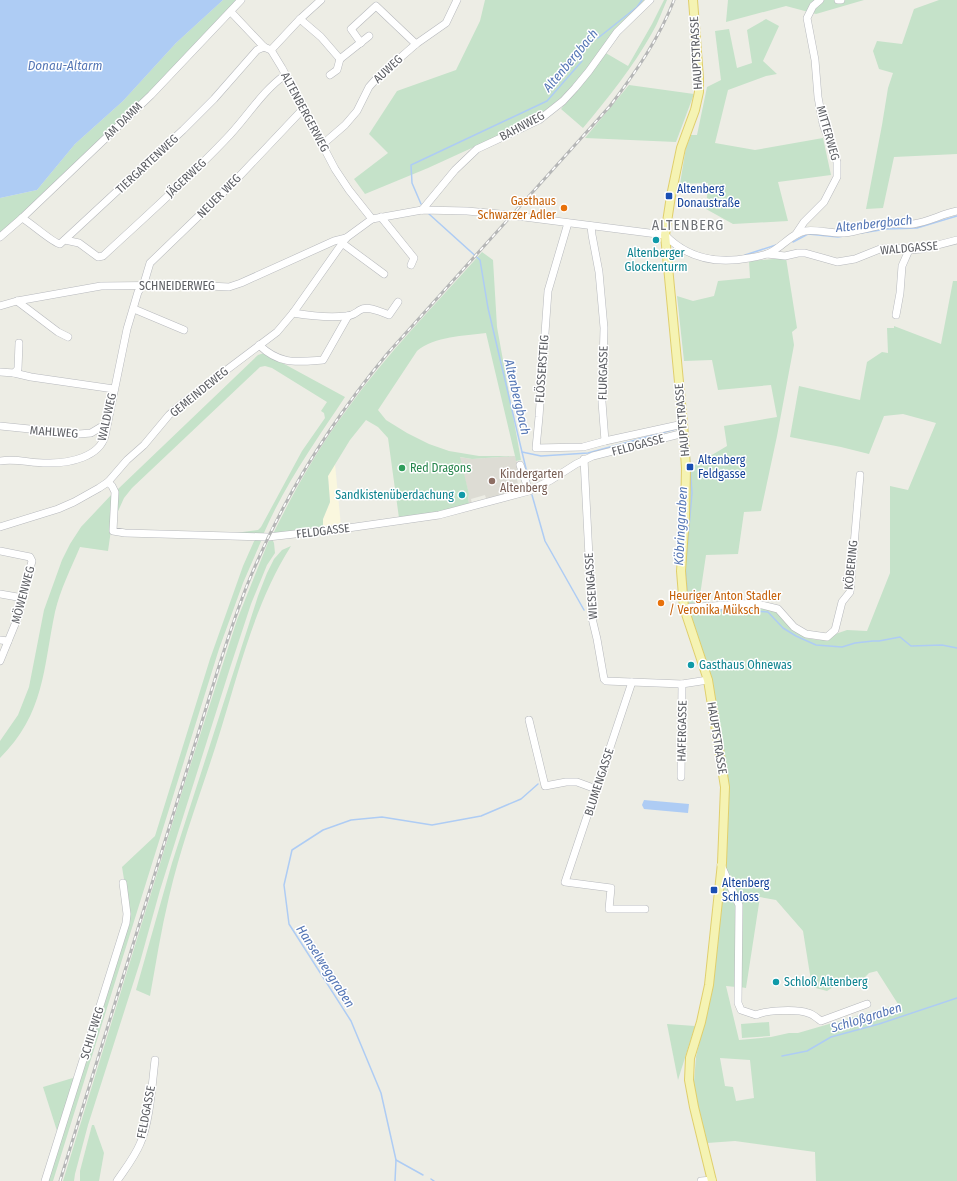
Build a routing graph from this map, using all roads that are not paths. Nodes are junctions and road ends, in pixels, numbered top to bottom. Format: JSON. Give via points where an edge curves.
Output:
{"nodes":[{"id":1,"x":241,"y":0,"type":"edge"},
{"id":2,"x":321,"y":0,"type":"edge"},
{"id":3,"x":457,"y":0,"type":"edge"},
{"id":4,"x":650,"y":0,"type":"edge"},
{"id":5,"x":693,"y":0,"type":"edge"},
{"id":6,"x":820,"y":0,"type":"edge"},
{"id":7,"x":231,"y":12,"type":"junction"},
{"id":8,"x":300,"y":19,"type":"junction"},
{"id":9,"x":369,"y":36,"type":"dead end"},
{"id":10,"x":361,"y":43,"type":"junction"},
{"id":11,"x":416,"y":44,"type":"junction"},
{"id":12,"x":267,"y":49,"type":"junction"},
{"id":13,"x":340,"y":59,"type":"junction"},
{"id":14,"x":285,"y":75,"type":"junction"},
{"id":15,"x":330,"y":75,"type":"dead end"},
{"id":16,"x":303,"y":109,"type":"junction"},
{"id":17,"x":323,"y":144,"type":"junction"},
{"id":18,"x":422,"y":210,"type":"junction"},
{"id":19,"x":957,"y":211,"type":"edge"},
{"id":20,"x":381,"y":217,"type":"junction"},
{"id":21,"x":22,"y":218,"type":"junction"},
{"id":22,"x":372,"y":219,"type":"junction"},
{"id":23,"x":568,"y":223,"type":"junction"},
{"id":24,"x":591,"y":226,"type":"junction"},
{"id":25,"x":796,"y":234,"type":"junction"},
{"id":26,"x":665,"y":235,"type":"junction"},
{"id":27,"x":0,"y":237,"type":"edge"},
{"id":28,"x":65,"y":240,"type":"junction"},
{"id":29,"x":957,"y":240,"type":"edge"},
{"id":30,"x":344,"y":241,"type":"junction"},
{"id":31,"x":909,"y":250,"type":"junction"},
{"id":32,"x":767,"y":254,"type":"junction"},
{"id":33,"x":411,"y":265,"type":"dead end"},
{"id":34,"x":384,"y":274,"type":"dead end"},
{"id":35,"x":141,"y":286,"type":"junction"},
{"id":36,"x":17,"y":302,"type":"junction"},
{"id":37,"x":398,"y":302,"type":"dead end"},
{"id":38,"x":0,"y":306,"type":"edge"},
{"id":39,"x":134,"y":309,"type":"junction"},
{"id":40,"x":293,"y":314,"type":"junction"},
{"id":41,"x":896,"y":315,"type":"dead end"},
{"id":42,"x":348,"y":316,"type":"junction"},
{"id":43,"x":184,"y":330,"type":"dead end"},
{"id":44,"x":68,"y":337,"type":"dead end"},
{"id":45,"x":19,"y":343,"type":"dead end"},
{"id":46,"x":259,"y":345,"type":"junction"},
{"id":47,"x":0,"y":372,"type":"edge"},
{"id":48,"x":14,"y":373,"type":"junction"},
{"id":49,"x":114,"y":389,"type":"junction"},
{"id":50,"x":106,"y":424,"type":"junction"},
{"id":51,"x":0,"y":426,"type":"edge"},
{"id":52,"x":683,"y":428,"type":"junction"},
{"id":53,"x":606,"y":441,"type":"junction"},
{"id":54,"x":584,"y":459,"type":"junction"},
{"id":55,"x":0,"y":462,"type":"edge"},
{"id":56,"x":520,"y":465,"type":"dead end"},
{"id":57,"x":860,"y":475,"type":"dead end"},
{"id":58,"x":108,"y":482,"type":"junction"},
{"id":59,"x":529,"y":491,"type":"junction"},
{"id":60,"x":0,"y":527,"type":"edge"},
{"id":61,"x":0,"y":551,"type":"edge"},
{"id":62,"x":0,"y":594,"type":"edge"},
{"id":63,"x":23,"y":598,"type":"junction"},
{"id":64,"x":684,"y":608,"type":"junction"},
{"id":65,"x":0,"y":640,"type":"edge"},
{"id":66,"x":8,"y":641,"type":"junction"},
{"id":67,"x":0,"y":661,"type":"edge"},
{"id":68,"x":708,"y":680,"type":"junction"},
{"id":69,"x":632,"y":682,"type":"junction"},
{"id":70,"x":682,"y":684,"type":"junction"},
{"id":71,"x":529,"y":720,"type":"dead end"},
{"id":72,"x":681,"y":777,"type":"dead end"},
{"id":73,"x":596,"y":789,"type":"junction"},
{"id":74,"x":721,"y":864,"type":"junction"},
{"id":75,"x":123,"y":883,"type":"dead end"},
{"id":76,"x":645,"y":909,"type":"dead end"},
{"id":77,"x":867,"y":1004,"type":"dead end"},
{"id":78,"x":155,"y":1060,"type":"dead end"},
{"id":79,"x":712,"y":1180,"type":"edge"},
{"id":80,"x":45,"y":1181,"type":"edge"},
{"id":81,"x":117,"y":1181,"type":"edge"},
{"id":82,"x":701,"y":1181,"type":"edge"}],
"edges":[{"from":1,"to":7,"type":"street","name":"AM DAMM"},
{"from":2,"to":8,"type":"street","name":"TIERGARTENWEG"},
{"from":3,"to":11,"type":"street","name":"AUWEG","via":[[446,23]]},
{"from":4,"to":18,"type":"street","name":"BAHNWEG","via":[[617,32],[589,71],[562,101],[539,120],[477,149],[455,170]]},
{"from":5,"to":26,"type":"main road","name":"HAUPTSTRASSE","via":[[699,92],[681,148]]},
{"from":6,"to":25,"type":"street","name":"MITTERWEG","via":[[813,6],[807,18],[823,124],[837,162],[837,177],[824,202]]},
{"from":7,"to":12,"type":"street","name":"ALTENBERGERWEG"},
{"from":7,"to":21,"type":"street","name":"AM DAMM","via":[[151,95]]},
{"from":8,"to":12,"type":"street","name":"TIERGARTENWEG"},
{"from":8,"to":13,"type":"street","via":[[321,37]]},
{"from":9,"to":10,"type":"street"},
{"from":10,"to":11,"type":"street","via":[[351,29],[376,6]]},
{"from":10,"to":13,"type":"street"},
{"from":11,"to":17,"type":"street","name":"AUWEG","via":[[377,78],[369,87],[357,111]]},
{"from":12,"to":14,"type":"street","name":"ALTENBERGERWEG"},
{"from":12,"to":28,"type":"street","name":"TIERGARTENWEG","via":[[257,50],[183,130]]},
{"from":13,"to":15,"type":"street","via":[[337,70]]},
{"from":14,"to":16,"type":"street","name":"ALTENBERGERWEG"},
{"from":14,"to":28,"type":"street","name":"JÄGERWEG","via":[[270,88],[208,158],[103,256],[98,257],[79,243]]},
{"from":16,"to":17,"type":"street","name":"ALTENBERGERWEG"},
{"from":16,"to":35,"type":"street","name":"NEUER WEG","via":[[233,183],[150,263]]},
{"from":17,"to":22,"type":"street","name":"ALTENBERGERWEG","via":[[335,169]]},
{"from":18,"to":20,"type":"street"},
{"from":18,"to":23,"type":"street","via":[[467,211]]},
{"from":19,"to":25,"type":"street","via":[[914,224],[891,224],[844,233],[807,230]]},
{"from":20,"to":22,"type":"street"},
{"from":20,"to":33,"type":"street","via":[[414,258]]},
{"from":21,"to":27,"type":"street","name":"AM DAMM"},
{"from":21,"to":28,"type":"street","via":[[55,242],[60,244]]},
{"from":22,"to":30,"type":"street","name":"GEMEINDEWEG"},
{"from":23,"to":24,"type":"street"},
{"from":23,"to":53,"type":"street","name":"FLÖSSERSTEIG","via":[[548,291],[536,448],[583,447]]},
{"from":24,"to":26,"type":"street"},
{"from":24,"to":53,"type":"street","name":"FLURGASSE","via":[[599,272],[604,328],[602,402]]},
{"from":25,"to":32,"type":"street","via":[[788,242]]},
{"from":26,"to":32,"type":"street","via":[[672,243],[696,256],[710,260],[738,260]]},
{"from":26,"to":52,"type":"main road","name":"HAUPTSTRASSE"},
{"from":29,"to":31,"type":"street","name":"WALDGASSE"},
{"from":30,"to":34,"type":"street"},
{"from":30,"to":35,"type":"street","name":"SCHNEIDERWEG","via":[[334,241],[241,284],[228,287]]},
{"from":30,"to":40,"type":"street","name":"GEMEINDEWEG"},
{"from":31,"to":32,"type":"street","name":"WALDGASSE","via":[[880,249],[855,259],[837,262],[798,253],[785,256]]},
{"from":31,"to":41,"type":"street","via":[[902,266]]},
{"from":35,"to":36,"type":"street","name":"SCHNEIDERWEG","via":[[101,286]]},
{"from":35,"to":39,"type":"street","name":"WALDWEG"},
{"from":36,"to":38,"type":"street","name":"SCHNEIDERWEG"},
{"from":36,"to":44,"type":"street"},
{"from":37,"to":42,"type":"street","via":[[390,315],[366,308]]},
{"from":39,"to":43,"type":"street"},
{"from":39,"to":49,"type":"street","name":"WALDWEG"},
{"from":40,"to":42,"type":"street"},
{"from":40,"to":46,"type":"street","name":"GEMEINDEWEG","via":[[277,332]]},
{"from":42,"to":46,"type":"street","via":[[323,360],[283,360],[271,355]]},
{"from":45,"to":48,"type":"street","via":[[18,369]]},
{"from":46,"to":58,"type":"street","name":"GEMEINDEWEG","via":[[169,415]]},
{"from":47,"to":48,"type":"street"},
{"from":48,"to":49,"type":"street"},
{"from":49,"to":50,"type":"street","name":"WALDWEG"},
{"from":50,"to":51,"type":"street","name":"MAHLWEG","via":[[91,433],[79,434]]},
{"from":50,"to":55,"type":"street","name":"WALDWEG","via":[[102,444],[88,455],[56,463],[26,460]]},
{"from":52,"to":53,"type":"street"},
{"from":52,"to":54,"type":"street","name":"FELDGASSE"},
{"from":52,"to":64,"type":"main road","name":"HAUPTSTRASSE","via":[[686,483],[681,571]]},
{"from":54,"to":59,"type":"street","name":"FELDGASSE"},
{"from":54,"to":69,"type":"street","name":"WIESENGASSE","via":[[591,614],[604,679]]},
{"from":56,"to":59,"type":"street"},
{"from":57,"to":64,"type":"street","name":"KÖBERING","via":[[850,592],[842,602],[832,634],[826,637],[806,634],[789,622],[778,609],[754,603]]},
{"from":58,"to":59,"type":"street","name":"FELDGASSE","via":[[115,492],[113,531],[274,537],[439,515]]},
{"from":58,"to":60,"type":"street","name":"GEMEINDEWEG","via":[[69,504]]},
{"from":61,"to":63,"type":"street","name":"MÖWENWEG","via":[[30,557],[32,560]]},
{"from":62,"to":63,"type":"street"},
{"from":63,"to":66,"type":"street","name":"MÖWENWEG"},
{"from":64,"to":68,"type":"main road","name":"HAUPTSTRASSE"},
{"from":65,"to":66,"type":"street"},
{"from":66,"to":67,"type":"street","name":"MÖWENWEG"},
{"from":68,"to":70,"type":"street","name":"WIESENGASSE"},
{"from":68,"to":74,"type":"main road","name":"HAUPTSTRASSE","via":[[725,787]]},
{"from":69,"to":70,"type":"street","name":"WIESENGASSE"},
{"from":69,"to":73,"type":"street","name":"BLUMENGASSE"},
{"from":70,"to":72,"type":"street","name":"HAFERGASSE"},
{"from":71,"to":73,"type":"street","via":[[545,786],[577,782]]},
{"from":73,"to":76,"type":"street","name":"BLUMENGASSE","via":[[566,882],[611,888],[609,909]]},
{"from":74,"to":77,"type":"street","via":[[739,905],[738,1003],[741,1010],[756,1016],[762,1012],[809,1013],[821,1022]]},
{"from":74,"to":79,"type":"main road","name":"HAUPTSTRASSE","via":[[709,985],[690,1058],[689,1080]]},
{"from":75,"to":80,"type":"street","name":"SCHILFWEG","via":[[126,923]]},
{"from":78,"to":81,"type":"street","name":"FELDGASSE","via":[[141,1143]]},
{"from":79,"to":82,"type":"street"}]}
